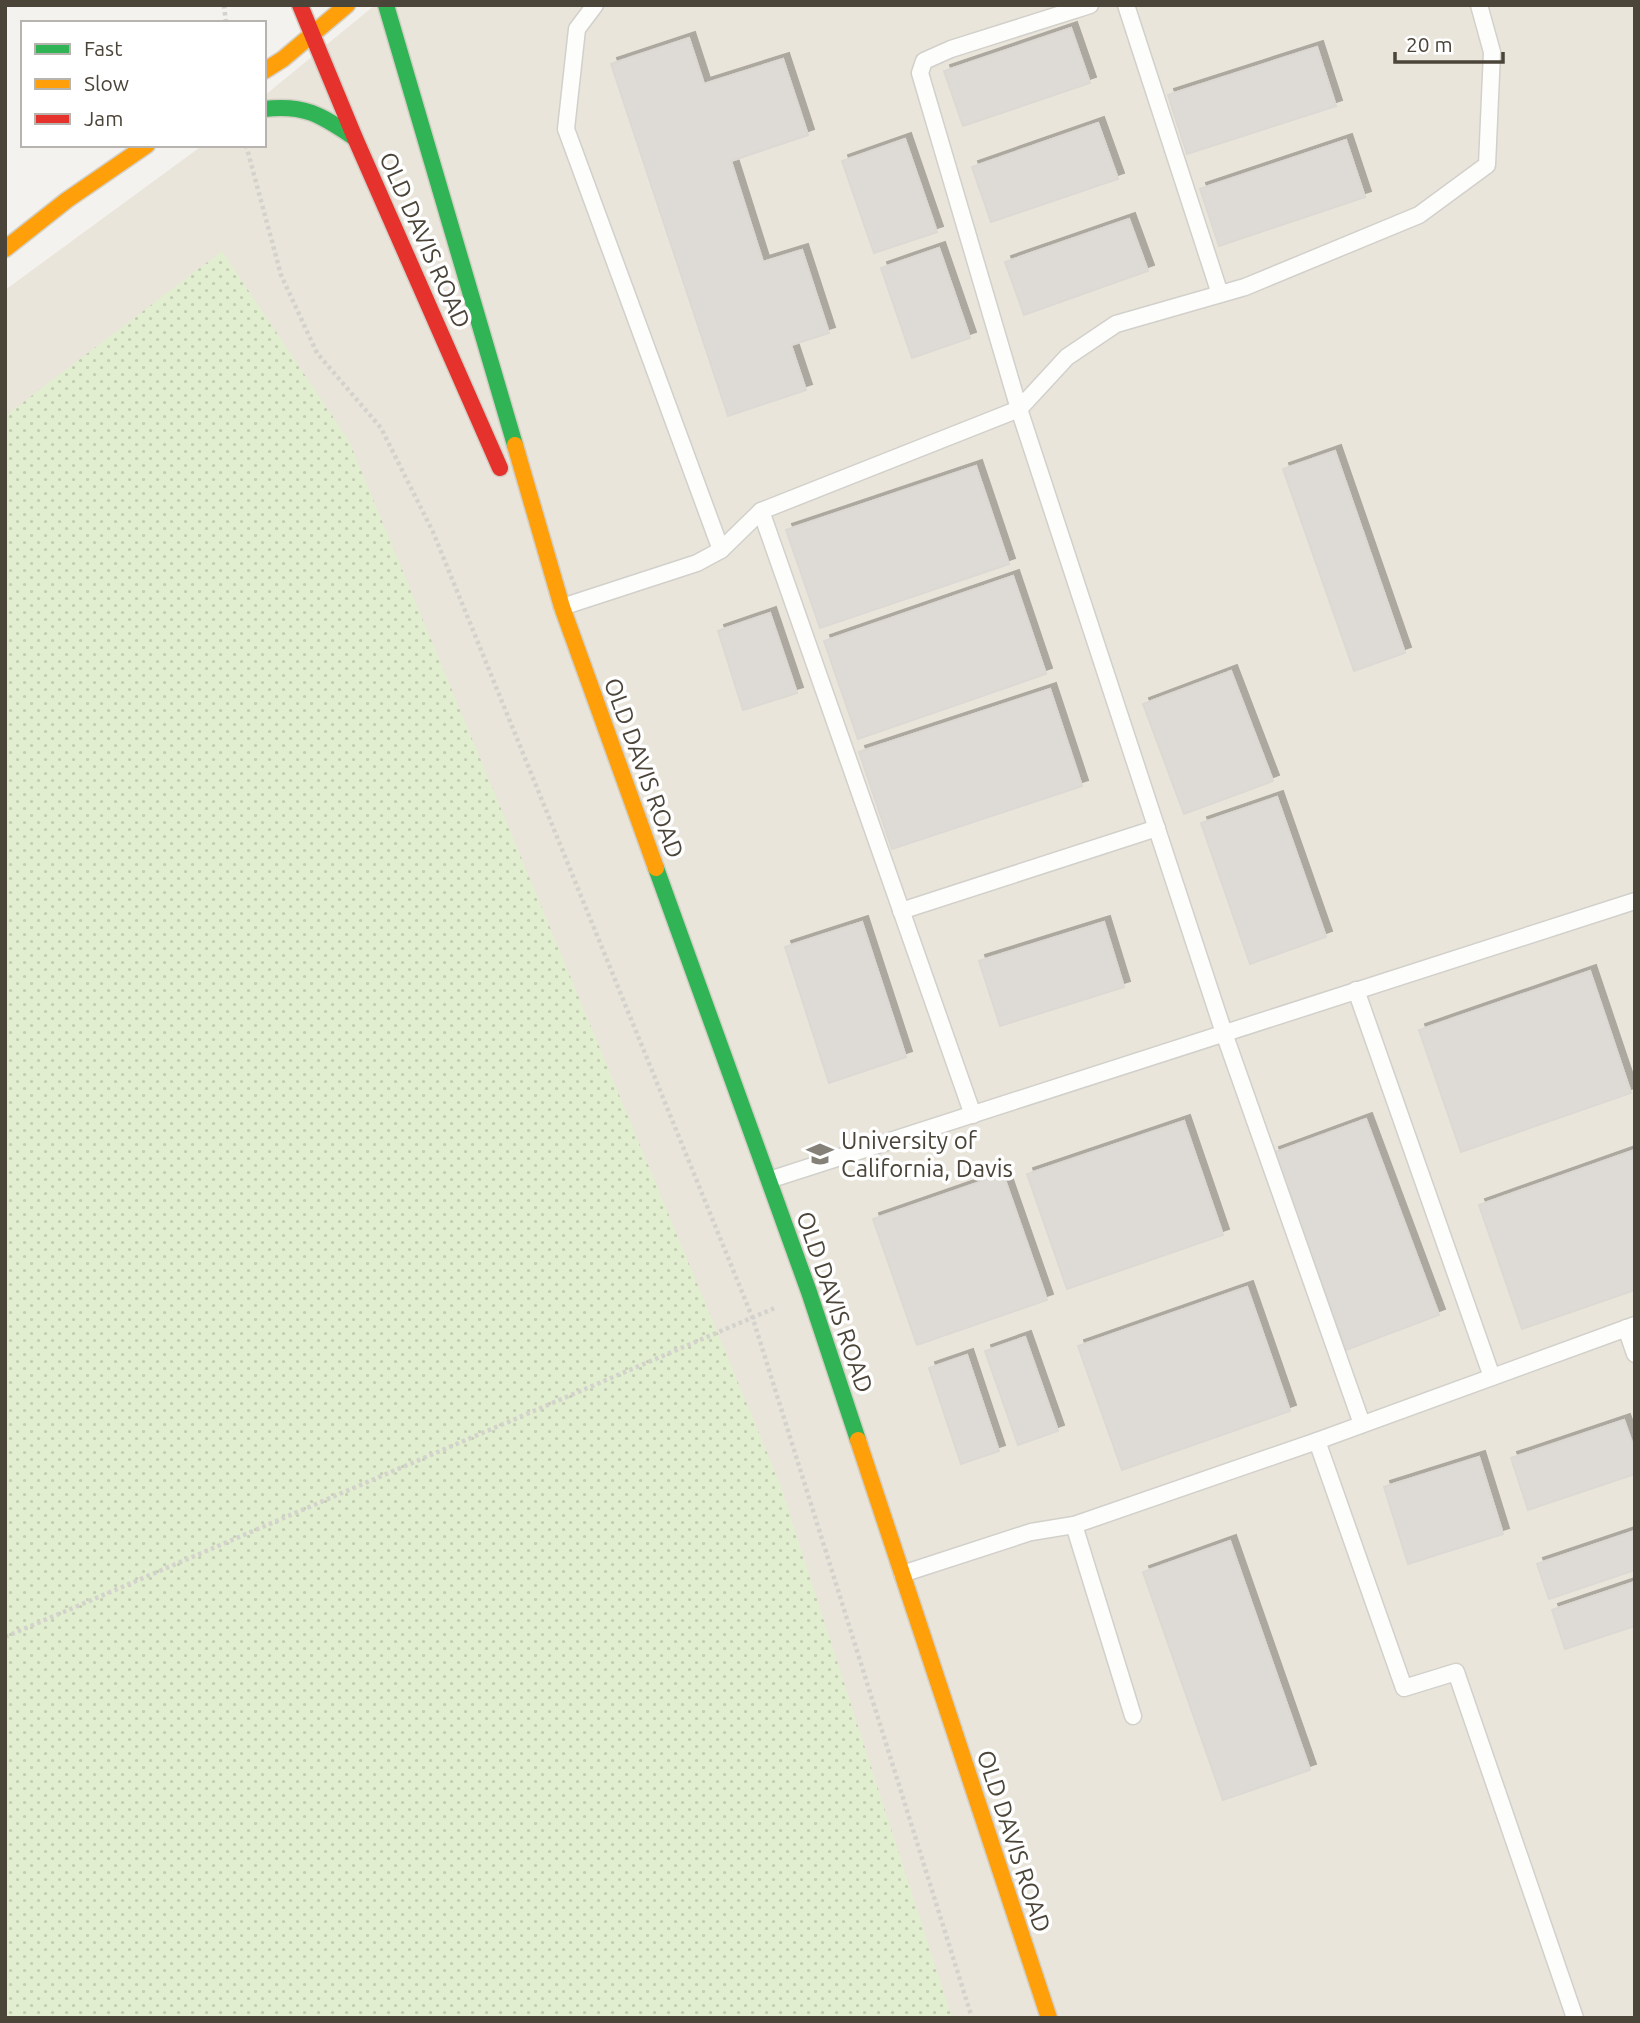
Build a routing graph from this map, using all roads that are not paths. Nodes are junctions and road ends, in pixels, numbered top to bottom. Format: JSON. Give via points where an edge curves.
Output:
{"nodes":[{"id":1,"x":300,"y":5,"type":"edge"},
{"id":2,"x":347,"y":5,"type":"edge"},
{"id":3,"x":386,"y":5,"type":"edge"},
{"id":4,"x":595,"y":5,"type":"edge"},
{"id":5,"x":1090,"y":5,"type":"edge"},
{"id":6,"x":1126,"y":5,"type":"edge"},
{"id":7,"x":1479,"y":5,"type":"edge"},
{"id":8,"x":311,"y":36,"type":"junction"},
{"id":9,"x":266,"y":70,"type":"edge"},
{"id":10,"x":266,"y":109,"type":"edge"},
{"id":11,"x":355,"y":138,"type":"junction"},
{"id":12,"x":144,"y":147,"type":"edge"},
{"id":13,"x":5,"y":249,"type":"edge"},
{"id":14,"x":1220,"y":294,"type":"junction"},
{"id":15,"x":1019,"y":409,"type":"junction"},
{"id":16,"x":761,"y":511,"type":"junction"},
{"id":17,"x":720,"y":550,"type":"junction"},
{"id":18,"x":562,"y":607,"type":"junction"},
{"id":19,"x":1157,"y":828,"type":"junction"},
{"id":20,"x":1635,"y":901,"type":"edge"},
{"id":21,"x":901,"y":911,"type":"junction"},
{"id":22,"x":1356,"y":990,"type":"junction"},
{"id":23,"x":1224,"y":1033,"type":"junction"},
{"id":24,"x":973,"y":1115,"type":"junction"},
{"id":25,"x":769,"y":1180,"type":"junction"},
{"id":26,"x":1630,"y":1326,"type":"edge"},
{"id":27,"x":1635,"y":1354,"type":"edge"},
{"id":28,"x":1492,"y":1377,"type":"junction"},
{"id":29,"x":1362,"y":1424,"type":"junction"},
{"id":30,"x":1317,"y":1441,"type":"junction"},
{"id":31,"x":1074,"y":1525,"type":"junction"},
{"id":32,"x":902,"y":1574,"type":"junction"},
{"id":33,"x":1133,"y":1716,"type":"dead end"},
{"id":34,"x":1049,"y":2018,"type":"edge"},
{"id":35,"x":1575,"y":2018,"type":"edge"}],
"edges":[{"from":1,"to":8,"type":"main road","name":"OLD DAVIS ROAD"},
{"from":2,"to":8,"type":"main road"},
{"from":3,"to":18,"type":"main road","name":"OLD DAVIS ROAD"},
{"from":4,"to":17,"type":"lane","via":[[577,29],[566,129]]},
{"from":5,"to":15,"type":"lane","via":[[951,48],[924,61],[920,73]]},
{"from":6,"to":14,"type":"lane"},
{"from":7,"to":14,"type":"lane","via":[[1492,52],[1486,165],[1419,215]]},
{"from":8,"to":9,"type":"main road"},
{"from":8,"to":11,"type":"main road","name":"OLD DAVIS ROAD"},
{"from":10,"to":11,"type":"main road","via":[[288,105],[311,109]]},
{"from":11,"to":18,"type":"main road","name":"OLD DAVIS ROAD"},
{"from":12,"to":13,"type":"main road"},
{"from":14,"to":15,"type":"lane","via":[[1116,324],[1068,357]]},
{"from":15,"to":16,"type":"lane"},
{"from":15,"to":19,"type":"lane"},
{"from":16,"to":17,"type":"lane"},
{"from":16,"to":21,"type":"lane"},
{"from":17,"to":18,"type":"lane","via":[[697,563]]},
{"from":18,"to":25,"type":"main road","name":"OLD DAVIS ROAD"},
{"from":19,"to":21,"type":"lane"},
{"from":19,"to":23,"type":"lane"},
{"from":20,"to":22,"type":"lane"},
{"from":21,"to":24,"type":"lane"},
{"from":22,"to":23,"type":"lane"},
{"from":22,"to":28,"type":"lane"},
{"from":23,"to":24,"type":"lane"},
{"from":23,"to":29,"type":"lane"},
{"from":24,"to":25,"type":"lane"},
{"from":25,"to":32,"type":"main road","name":"OLD DAVIS ROAD"},
{"from":26,"to":27,"type":"lane"},
{"from":26,"to":28,"type":"lane"},
{"from":28,"to":29,"type":"lane"},
{"from":29,"to":30,"type":"lane"},
{"from":30,"to":31,"type":"lane"},
{"from":30,"to":35,"type":"lane","via":[[1404,1688],[1456,1672]]},
{"from":31,"to":32,"type":"lane","via":[[1031,1532]]},
{"from":31,"to":33,"type":"lane"},
{"from":32,"to":34,"type":"main road","name":"OLD DAVIS ROAD"}]}
